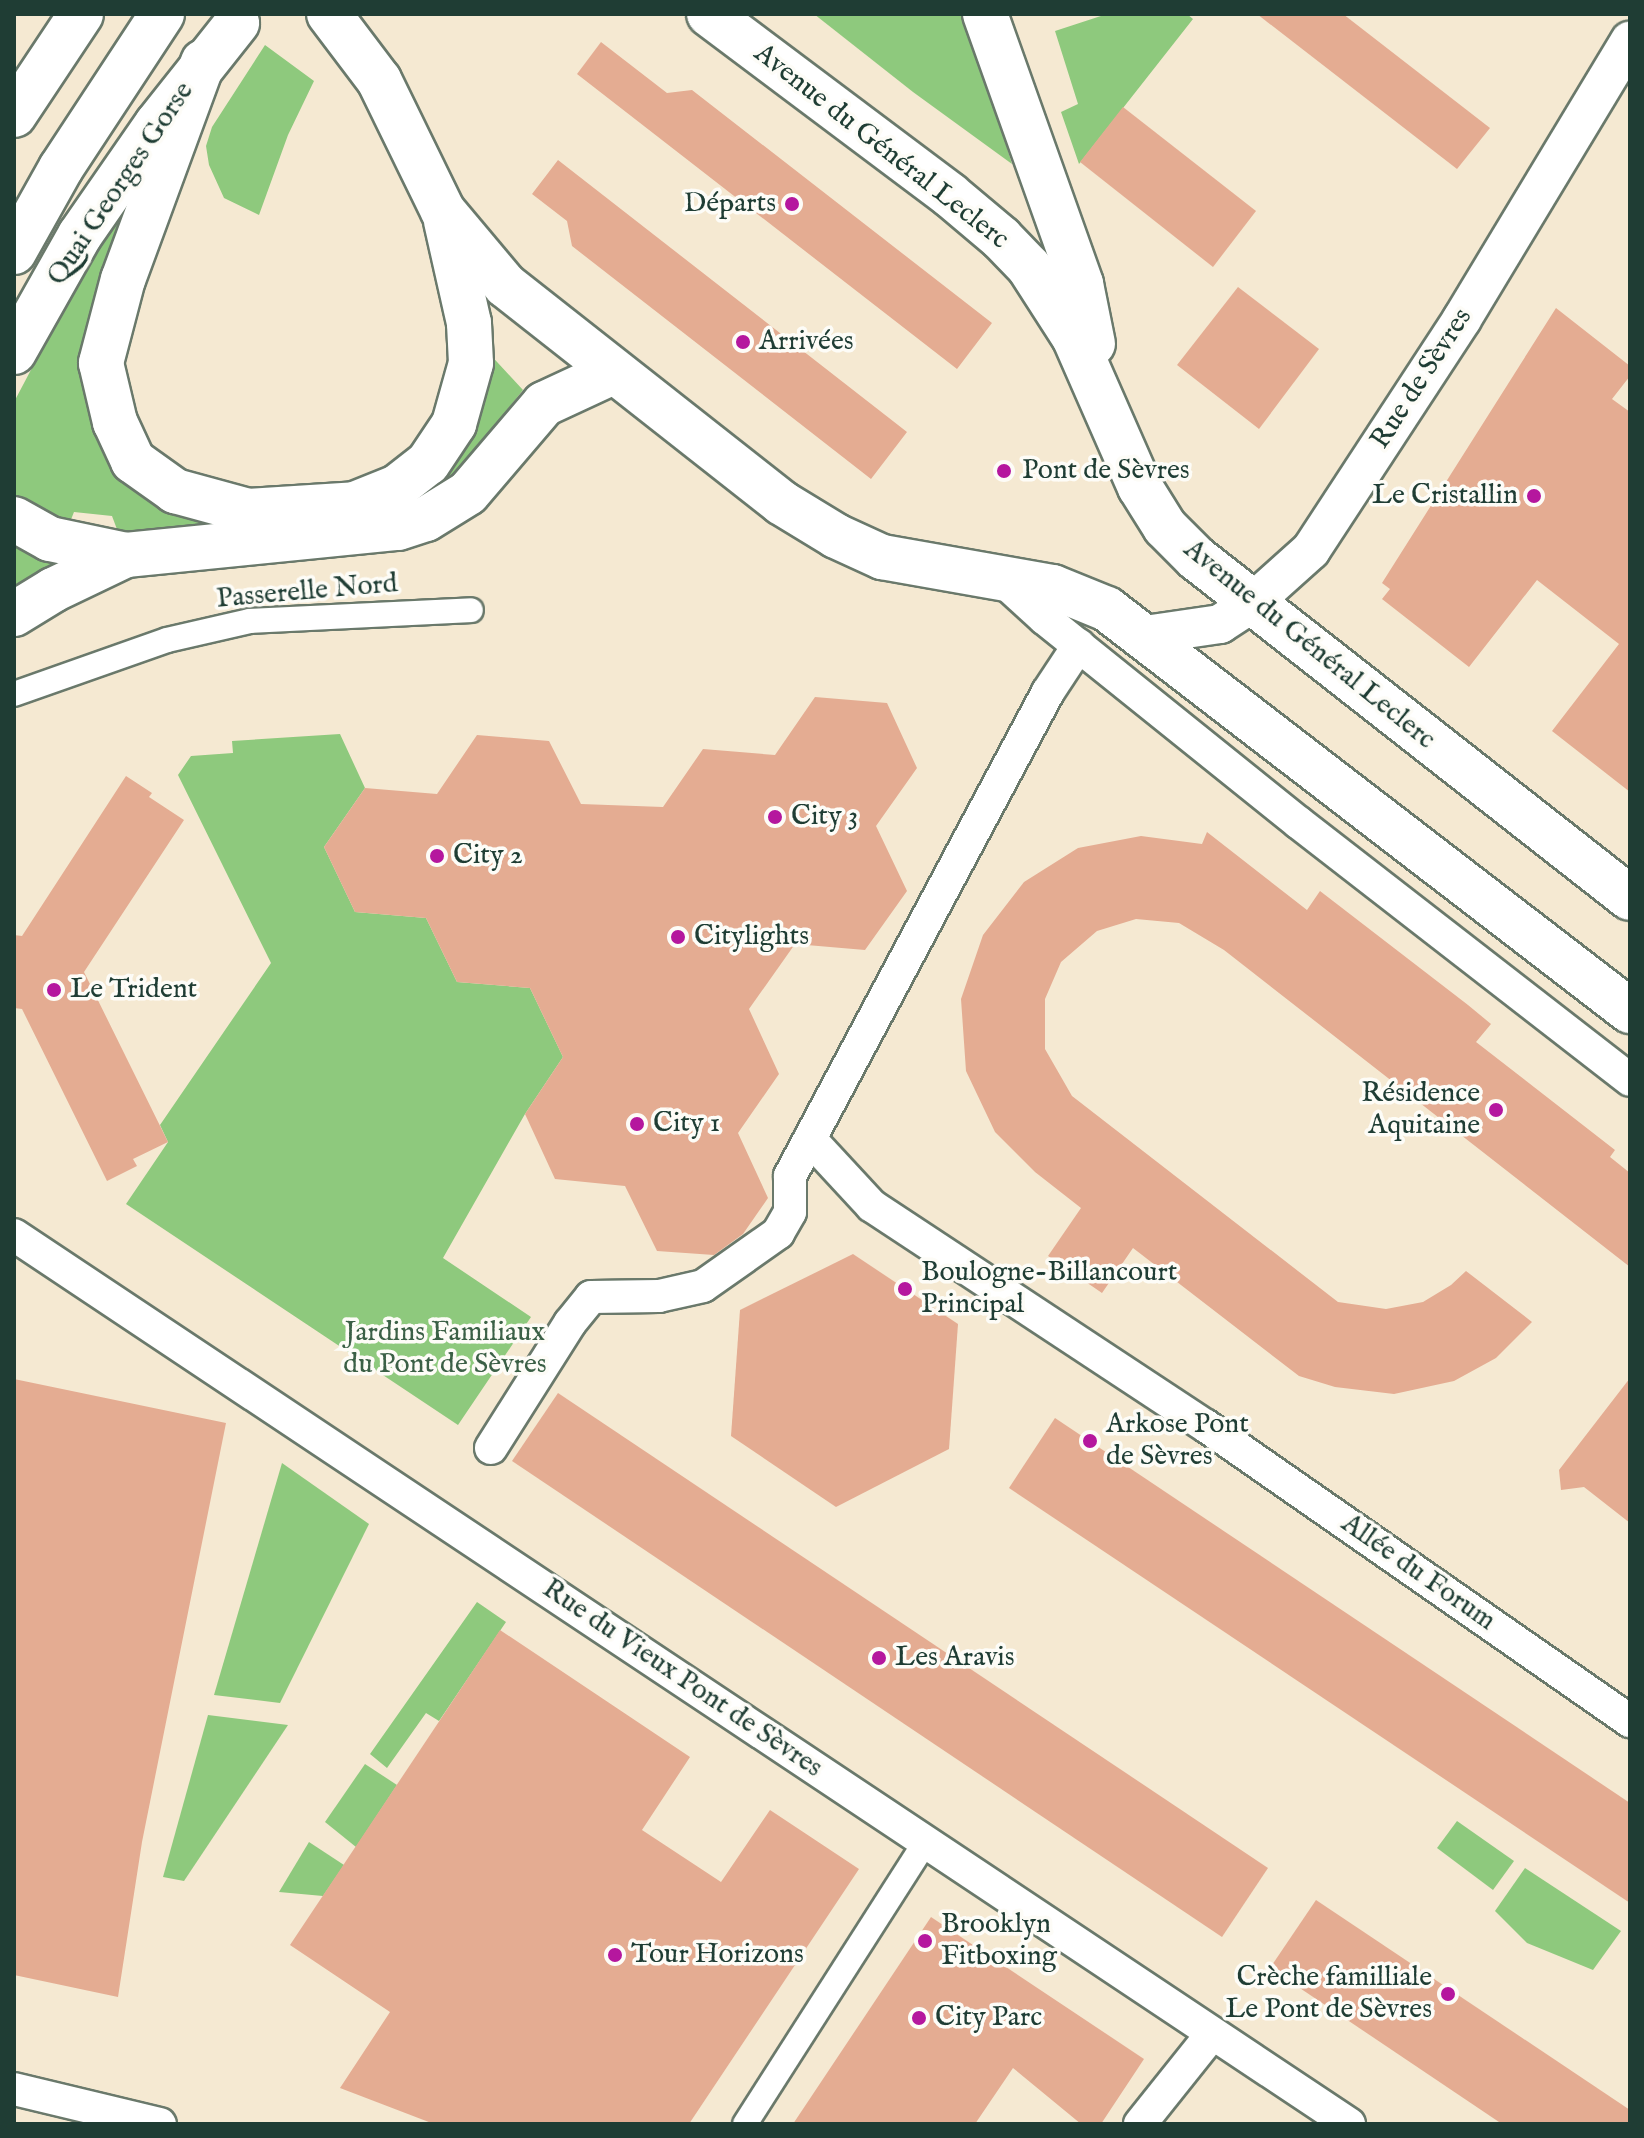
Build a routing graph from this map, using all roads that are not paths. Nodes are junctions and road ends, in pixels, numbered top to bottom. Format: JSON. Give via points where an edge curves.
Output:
{"nodes":[{"id":1,"x":81,"y":14,"type":"edge"},
{"id":2,"x":162,"y":14,"type":"edge"},
{"id":3,"x":329,"y":14,"type":"edge"},
{"id":4,"x":709,"y":14,"type":"edge"},
{"id":5,"x":985,"y":14,"type":"edge"},
{"id":6,"x":237,"y":23,"type":"dead end"},
{"id":7,"x":1630,"y":41,"type":"edge"},
{"id":8,"x":203,"y":62,"type":"junction"},
{"id":9,"x":14,"y":115,"type":"edge"},
{"id":10,"x":443,"y":211,"type":"junction"},
{"id":11,"x":14,"y":252,"type":"edge"},
{"id":12,"x":14,"y":352,"type":"edge"},
{"id":13,"x":613,"y":372,"type":"junction"},
{"id":14,"x":1109,"y":421,"type":"junction"},
{"id":15,"x":14,"y":519,"type":"edge"},
{"id":16,"x":126,"y":555,"type":"junction"},
{"id":17,"x":999,"y":577,"type":"junction"},
{"id":18,"x":1252,"y":603,"type":"junction"},
{"id":19,"x":471,"y":610,"type":"dead end"},
{"id":20,"x":14,"y":614,"type":"edge"},
{"id":21,"x":1145,"y":635,"type":"junction"},
{"id":22,"x":1079,"y":645,"type":"junction"},
{"id":23,"x":14,"y":694,"type":"edge"},
{"id":24,"x":1630,"y":898,"type":"edge"},
{"id":25,"x":1630,"y":1011,"type":"edge"},
{"id":26,"x":1630,"y":1080,"type":"edge"},
{"id":27,"x":810,"y":1139,"type":"junction"},
{"id":28,"x":14,"y":1235,"type":"edge"},
{"id":29,"x":491,"y":1448,"type":"dead end"},
{"id":30,"x":1630,"y":1721,"type":"edge"},
{"id":31,"x":925,"y":1842,"type":"junction"},
{"id":32,"x":1211,"y":2035,"type":"junction"},
{"id":33,"x":14,"y":2089,"type":"edge"},
{"id":34,"x":160,"y":2124,"type":"edge"},
{"id":35,"x":745,"y":2124,"type":"edge"},
{"id":36,"x":1140,"y":2124,"type":"edge"},
{"id":37,"x":1349,"y":2124,"type":"edge"}],
"edges":[{"from":1,"to":9,"type":"main road"},
{"from":2,"to":11,"type":"main road","via":[[76,143]]},
{"from":3,"to":10,"type":"main road","via":[[379,80]]},
{"from":4,"to":14,"type":"main road","name":"Avenue du Général Leclerc","via":[[1001,238],[1053,299]]},
{"from":5,"to":14,"type":"main road","via":[[1081,284]]},
{"from":6,"to":8,"type":"main road","name":"Quai Georges Gorse"},
{"from":7,"to":18,"type":"street","name":"Rue de Sèvres","via":[[1462,319],[1319,539]]},
{"from":8,"to":10,"type":"main road","via":[[123,279],[101,363],[115,422],[133,461],[175,491],[248,511],[355,504],[397,487],[428,463],[454,424],[467,387],[472,341]]},
{"from":8,"to":12,"type":"main road","name":"Quai Georges Gorse","via":[[80,235]]},
{"from":10,"to":13,"type":"main road","via":[[505,285]]},
{"from":13,"to":16,"type":"main road","via":[[544,404],[468,493],[426,519],[386,529]]},
{"from":13,"to":17,"type":"main road","via":[[782,503],[836,536],[882,557]]},
{"from":14,"to":18,"type":"main road","name":"Avenue du Général Leclerc","via":[[1165,527]]},
{"from":15,"to":16,"type":"main road","via":[[50,539]]},
{"from":16,"to":20,"type":"main road"},
{"from":17,"to":21,"type":"main road","via":[[1067,593],[1107,609]]},
{"from":17,"to":22,"type":"street"},
{"from":18,"to":21,"type":"street","name":"Rue de Sèvres","via":[[1220,624]]},
{"from":18,"to":24,"type":"main road","name":"Avenue du Général Leclerc"},
{"from":19,"to":23,"type":"street","name":"Passerelle Nord","via":[[250,621],[167,640]]},
{"from":21,"to":25,"type":"main road"},
{"from":22,"to":26,"type":"street"},
{"from":22,"to":27,"type":"street","via":[[1048,692]]},
{"from":27,"to":29,"type":"street","via":[[790,1176],[790,1212],[778,1233],[703,1286],[659,1296],[591,1297]]},
{"from":27,"to":30,"type":"street","name":"Allée du Forum","via":[[872,1206],[1206,1426]]},
{"from":28,"to":31,"type":"street","name":"Rue du Vieux Pont de Sèvres"},
{"from":31,"to":32,"type":"street","name":"Rue du Vieux Pont de Sèvres"},
{"from":31,"to":35,"type":"street"},
{"from":32,"to":36,"type":"street"},
{"from":32,"to":37,"type":"street","name":"Rue du Vieux Pont de Sèvres"},
{"from":33,"to":34,"type":"street"}]}
